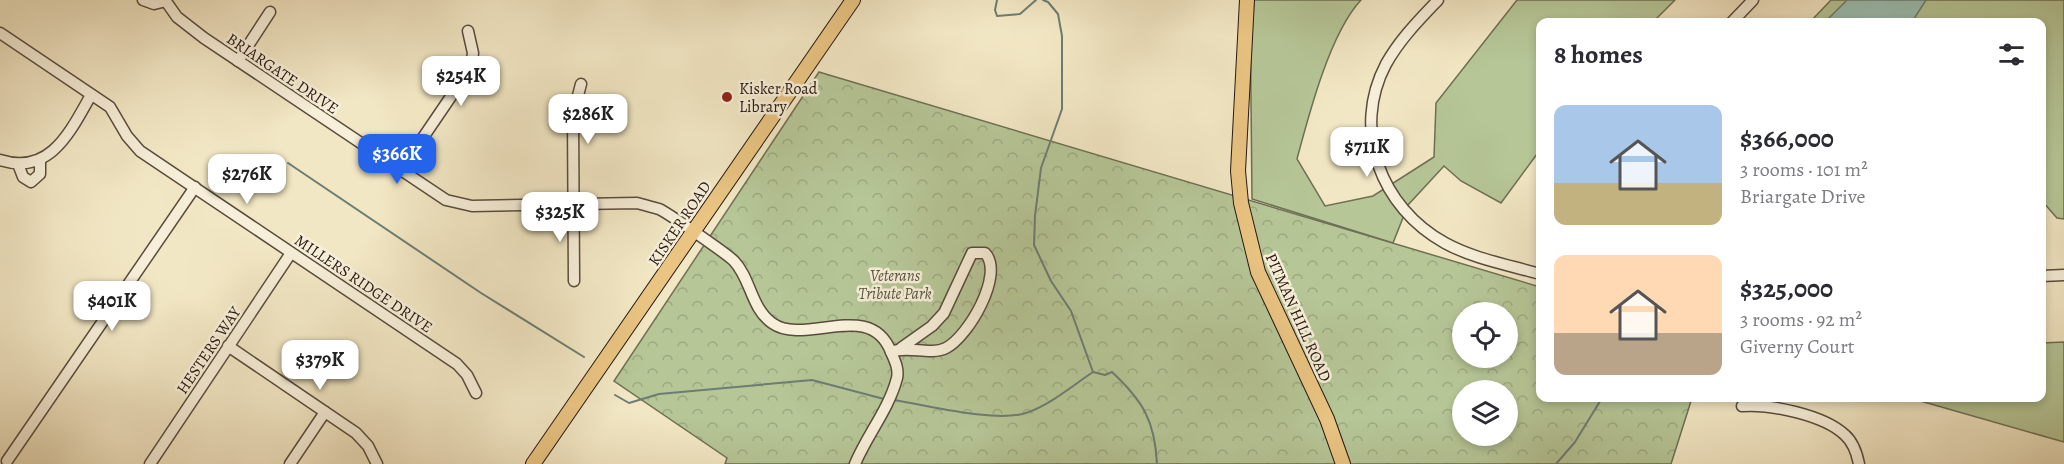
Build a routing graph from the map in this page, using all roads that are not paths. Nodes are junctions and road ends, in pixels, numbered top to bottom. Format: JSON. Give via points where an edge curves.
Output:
{"nodes":[{"id":1,"x":143,"y":0,"type":"edge"},
{"id":2,"x":853,"y":0,"type":"edge"},
{"id":3,"x":1247,"y":0,"type":"edge"},
{"id":4,"x":1438,"y":0,"type":"edge"},
{"id":5,"x":1753,"y":0,"type":"edge"},
{"id":6,"x":165,"y":1,"type":"edge"},
{"id":7,"x":270,"y":12,"type":"dead end"},
{"id":8,"x":1736,"y":18,"type":"edge"},
{"id":9,"x":468,"y":31,"type":"dead end"},
{"id":10,"x":0,"y":33,"type":"edge"},
{"id":11,"x":238,"y":61,"type":"junction"},
{"id":12,"x":581,"y":84,"type":"dead end"},
{"id":13,"x":91,"y":95,"type":"junction"},
{"id":14,"x":0,"y":160,"type":"edge"},
{"id":15,"x":40,"y":160,"type":"junction"},
{"id":16,"x":18,"y":164,"type":"junction"},
{"id":17,"x":401,"y":170,"type":"junction"},
{"id":18,"x":195,"y":187,"type":"junction"},
{"id":19,"x":576,"y":204,"type":"junction"},
{"id":20,"x":692,"y":233,"type":"junction"},
{"id":21,"x":291,"y":253,"type":"junction"},
{"id":22,"x":1536,"y":273,"type":"edge"},
{"id":23,"x":2064,"y":275,"type":"edge"},
{"id":24,"x":2046,"y":276,"type":"edge"},
{"id":25,"x":574,"y":281,"type":"dead end"},
{"id":26,"x":228,"y":346,"type":"junction"},
{"id":27,"x":896,"y":350,"type":"junction"},
{"id":28,"x":476,"y":393,"type":"dead end"},
{"id":29,"x":1742,"y":406,"type":"dead end"},
{"id":30,"x":325,"y":412,"type":"junction"},
{"id":31,"x":6,"y":459,"type":"edge"},
{"id":32,"x":150,"y":464,"type":"edge"},
{"id":33,"x":290,"y":464,"type":"edge"},
{"id":34,"x":377,"y":464,"type":"edge"},
{"id":35,"x":532,"y":464,"type":"edge"},
{"id":36,"x":855,"y":464,"type":"edge"},
{"id":37,"x":1343,"y":464,"type":"edge"},
{"id":38,"x":1859,"y":464,"type":"edge"}],
"edges":[{"from":1,"to":6,"type":"street","name":"BRIARGATE DRIVE","via":[[154,4]]},
{"from":2,"to":20,"type":"main road","name":"KISKER ROAD"},
{"from":3,"to":37,"type":"main road","name":"PITMAN HILL ROAD","via":[[1238,171],[1241,203],[1258,272],[1327,418]]},
{"from":4,"to":22,"type":"street","via":[[1385,66],[1371,118],[1372,151],[1383,181],[1407,216],[1443,242]]},
{"from":5,"to":8,"type":"street"},
{"from":6,"to":11,"type":"street","name":"BRIARGATE DRIVE","via":[[177,17]]},
{"from":7,"to":11,"type":"street"},
{"from":9,"to":17,"type":"street","via":[[473,53],[471,67]]},
{"from":10,"to":13,"type":"street","name":"MILLERS RIDGE DRIVE"},
{"from":11,"to":17,"type":"street","name":"BRIARGATE DRIVE"},
{"from":12,"to":19,"type":"street","via":[[573,115]]},
{"from":13,"to":15,"type":"street","via":[[59,145]]},
{"from":13,"to":18,"type":"street","name":"MILLERS RIDGE DRIVE","via":[[110,107],[140,151]]},
{"from":14,"to":16,"type":"street"},
{"from":15,"to":16,"type":"street"},
{"from":15,"to":16,"type":"street","via":[[40,174],[31,182],[23,177]]},
{"from":17,"to":19,"type":"street","name":"BRIARGATE DRIVE","via":[[459,205]]},
{"from":18,"to":21,"type":"street","name":"MILLERS RIDGE DRIVE"},
{"from":18,"to":31,"type":"street"},
{"from":19,"to":20,"type":"street","name":"BRIARGATE DRIVE","via":[[637,203],[661,210]]},
{"from":19,"to":25,"type":"street"},
{"from":20,"to":27,"type":"street","name":"BRIARGATE DRIVE","via":[[734,261],[760,311],[771,322],[794,330],[841,325],[865,328]]},
{"from":20,"to":35,"type":"main road","name":"KISKER ROAD"},
{"from":21,"to":26,"type":"street","name":"HESTERS WAY"},
{"from":21,"to":28,"type":"street","name":"MILLERS RIDGE DRIVE","via":[[457,364]]},
{"from":23,"to":24,"type":"street"},
{"from":26,"to":30,"type":"street"},
{"from":26,"to":32,"type":"street","name":"HESTERS WAY"},
{"from":27,"to":27,"type":"street","via":[[945,348],[967,327],[978,313],[988,281],[990,264],[985,253],[972,253],[955,294],[932,327]]},
{"from":27,"to":36,"type":"street","via":[[898,370],[888,401]]},
{"from":29,"to":38,"type":"street","via":[[1762,405],[1834,427],[1846,436]]},
{"from":30,"to":33,"type":"street"},
{"from":30,"to":34,"type":"street","via":[[356,433]]}]}
